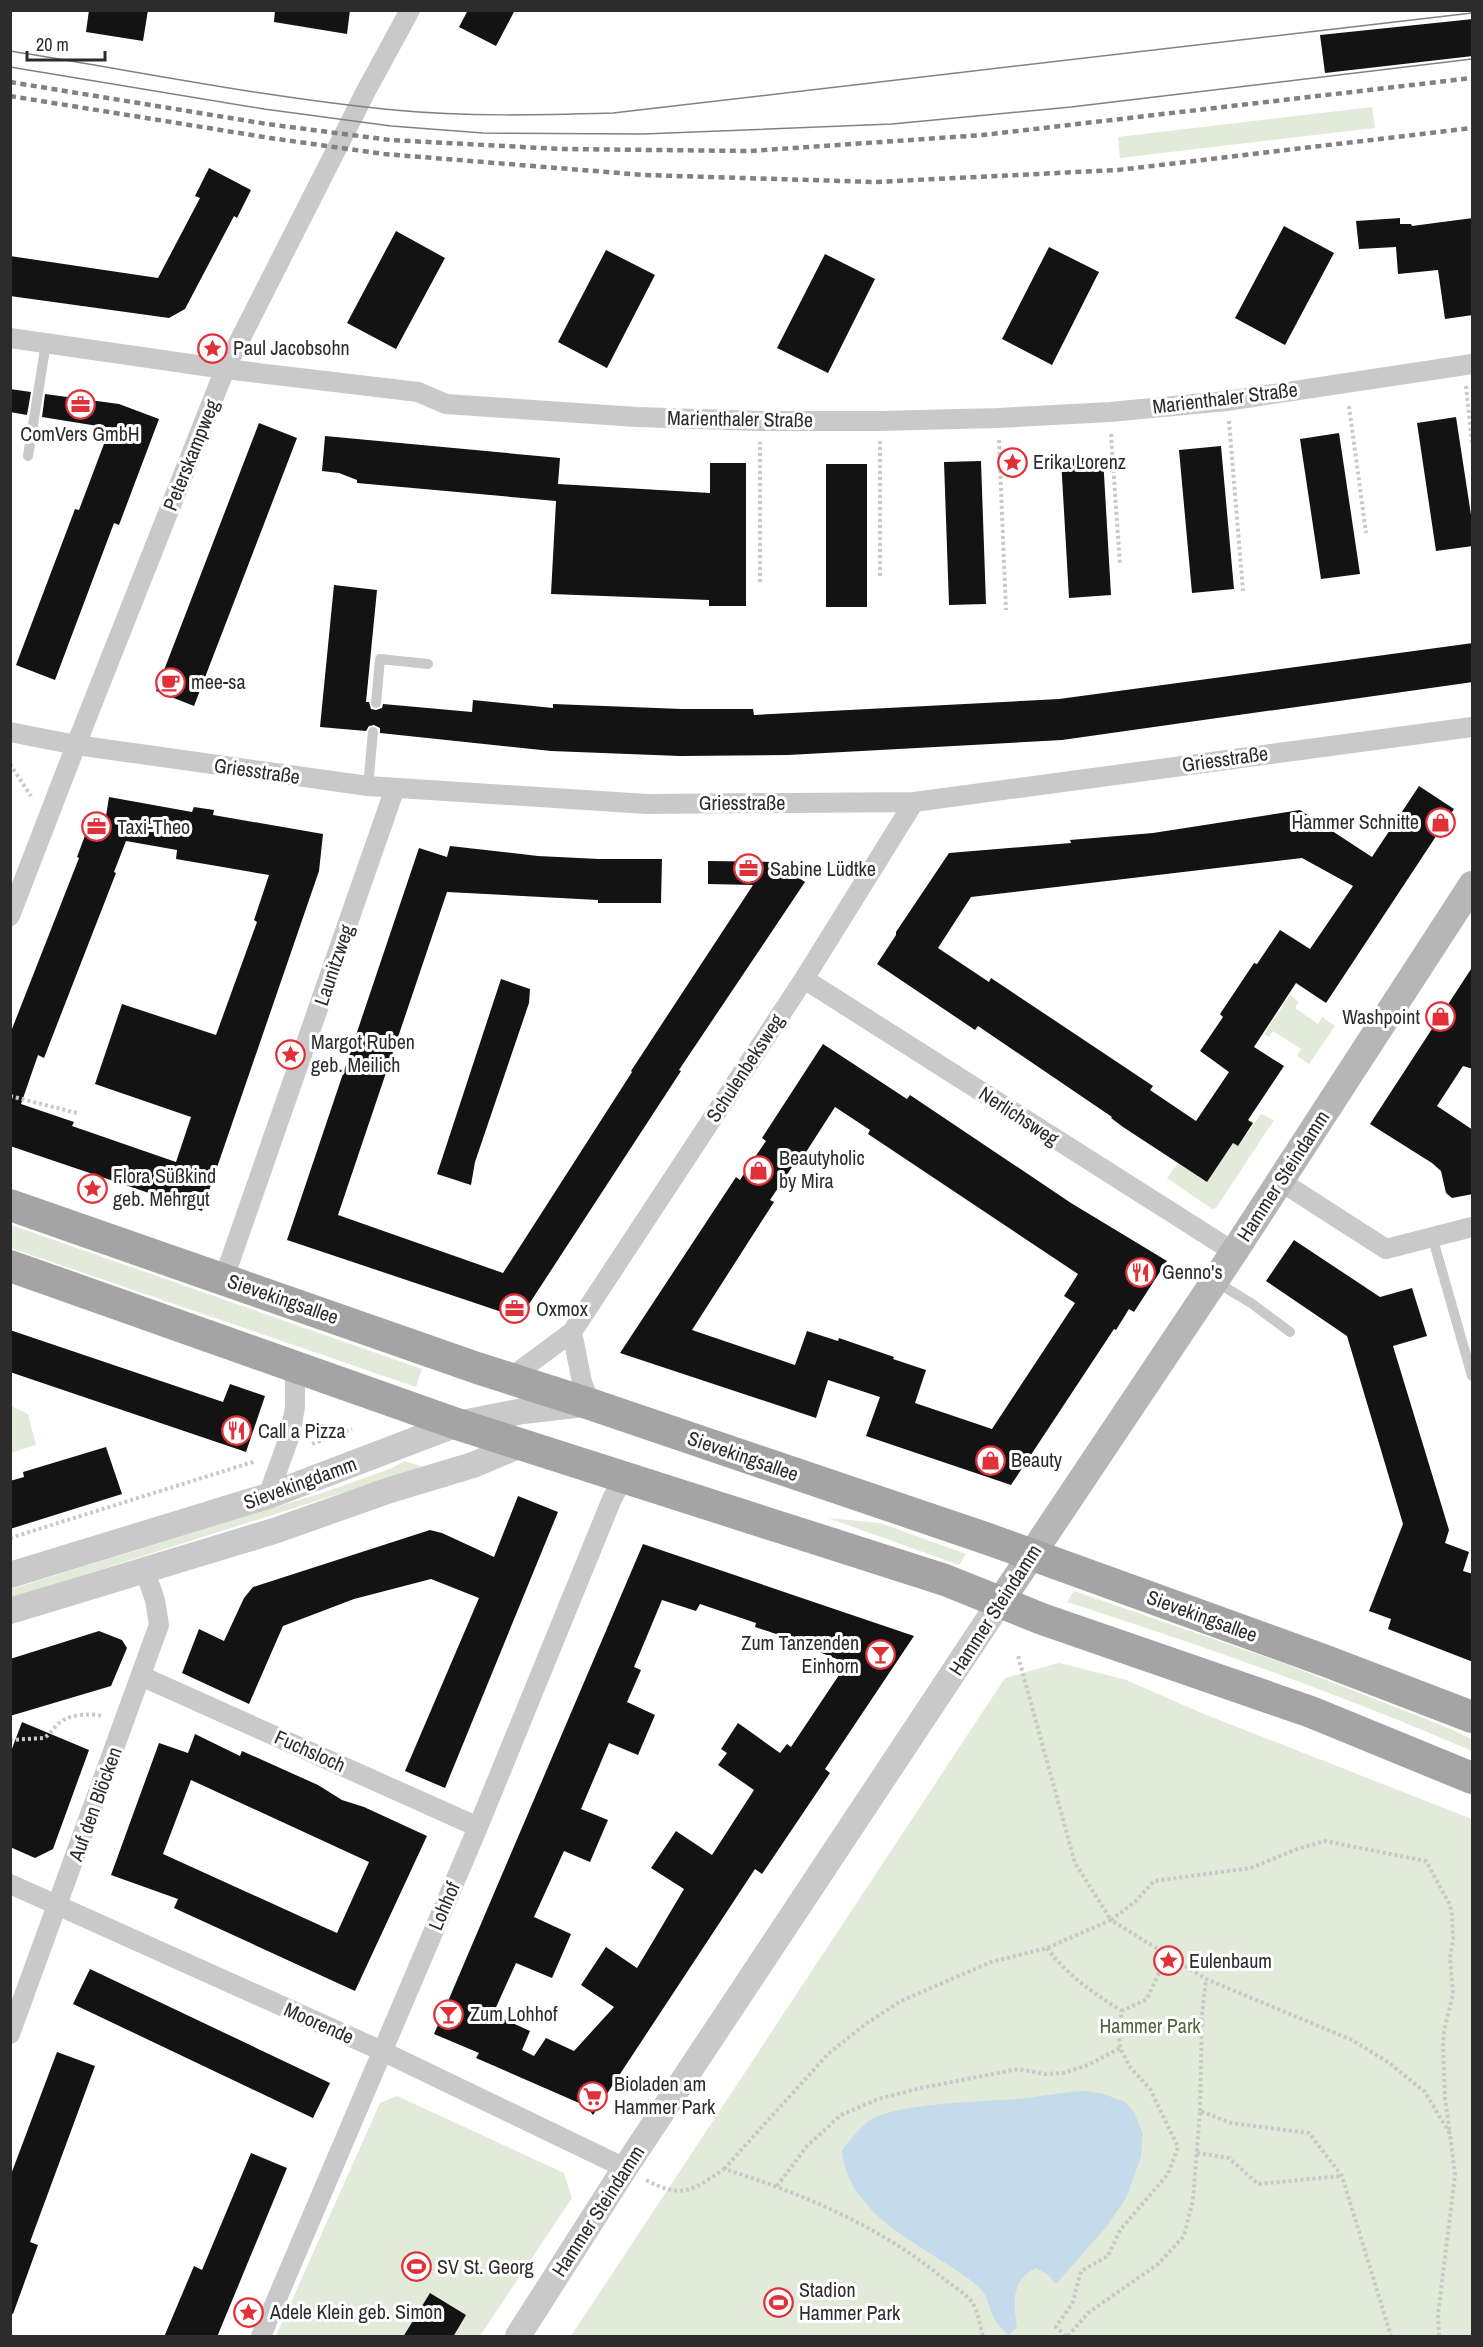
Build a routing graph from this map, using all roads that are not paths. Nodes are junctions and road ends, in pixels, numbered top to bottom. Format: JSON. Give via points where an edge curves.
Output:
{"nodes":[{"id":1,"x":410,"y":10,"type":"edge"},
{"id":2,"x":10,"y":338,"type":"edge"},
{"id":3,"x":46,"y":343,"type":"junction"},
{"id":4,"x":1468,"y":365,"type":"edge"},
{"id":5,"x":225,"y":369,"type":"junction"},
{"id":6,"x":28,"y":456,"type":"dead end"},
{"id":7,"x":428,"y":664,"type":"dead end"},
{"id":8,"x":376,"y":703,"type":"dead end"},
{"id":9,"x":1473,"y":727,"type":"edge"},
{"id":10,"x":10,"y":732,"type":"edge"},
{"id":11,"x":373,"y":732,"type":"dead end"},
{"id":12,"x":76,"y":745,"type":"junction"},
{"id":13,"x":368,"y":786,"type":"junction"},
{"id":14,"x":395,"y":788,"type":"junction"},
{"id":15,"x":914,"y":802,"type":"junction"},
{"id":16,"x":1473,"y":885,"type":"edge"},
{"id":17,"x":10,"y":916,"type":"edge"},
{"id":18,"x":804,"y":979,"type":"junction"},
{"id":19,"x":1280,"y":1181,"type":"junction"},
{"id":20,"x":10,"y":1205,"type":"edge"},
{"id":21,"x":1473,"y":1227,"type":"edge"},
{"id":22,"x":1432,"y":1236,"type":"junction"},
{"id":23,"x":1234,"y":1252,"type":"junction"},
{"id":24,"x":10,"y":1266,"type":"edge"},
{"id":25,"x":224,"y":1278,"type":"junction"},
{"id":26,"x":1214,"y":1281,"type":"junction"},
{"id":27,"x":572,"y":1332,"type":"junction"},
{"id":28,"x":1290,"y":1332,"type":"dead end"},
{"id":29,"x":295,"y":1365,"type":"junction"},
{"id":30,"x":1473,"y":1376,"type":"edge"},
{"id":31,"x":510,"y":1378,"type":"junction"},
{"id":32,"x":590,"y":1404,"type":"junction"},
{"id":33,"x":458,"y":1424,"type":"junction"},
{"id":34,"x":523,"y":1444,"type":"junction"},
{"id":35,"x":624,"y":1476,"type":"junction"},
{"id":36,"x":268,"y":1496,"type":"junction"},
{"id":37,"x":1031,"y":1554,"type":"junction"},
{"id":38,"x":145,"y":1571,"type":"junction"},
{"id":39,"x":10,"y":1575,"type":"edge"},
{"id":40,"x":1000,"y":1602,"type":"junction"},
{"id":41,"x":10,"y":1611,"type":"edge"},
{"id":42,"x":141,"y":1676,"type":"junction"},
{"id":43,"x":1473,"y":1717,"type":"edge"},
{"id":44,"x":1473,"y":1778,"type":"edge"},
{"id":45,"x":478,"y":1827,"type":"junction"},
{"id":46,"x":10,"y":1884,"type":"edge"},
{"id":47,"x":58,"y":1906,"type":"junction"},
{"id":48,"x":10,"y":2034,"type":"edge"},
{"id":49,"x":382,"y":2050,"type":"junction"},
{"id":50,"x":625,"y":2168,"type":"junction"},
{"id":51,"x":261,"y":2337,"type":"edge"},
{"id":52,"x":518,"y":2337,"type":"edge"}],
"edges":[{"from":1,"to":5,"type":"street","name":"Peterskampweg"},
{"from":2,"to":3,"type":"street","name":"Marienthaler Straße"},
{"from":3,"to":5,"type":"street","name":"Marienthaler Straße"},
{"from":3,"to":6,"type":"lane"},
{"from":4,"to":5,"type":"street","name":"Marienthaler Straße","via":[[1227,401],[1110,412],[879,421],[637,417],[446,404],[418,392]]},
{"from":5,"to":12,"type":"street","name":"Peterskampweg"},
{"from":7,"to":8,"type":"lane","via":[[380,659]]},
{"from":9,"to":15,"type":"street","name":"Griesstraße"},
{"from":10,"to":12,"type":"street","name":"Griesstraße"},
{"from":11,"to":13,"type":"lane"},
{"from":12,"to":13,"type":"street","name":"Griesstraße"},
{"from":12,"to":17,"type":"street","name":"Peterskampweg"},
{"from":13,"to":14,"type":"street","name":"Griesstraße"},
{"from":14,"to":15,"type":"street","name":"Griesstraße","via":[[647,804]]},
{"from":14,"to":25,"type":"street","name":"Launitzweg"},
{"from":15,"to":18,"type":"street","name":"Schulenbeksweg"},
{"from":16,"to":19,"type":"main road","name":"Hammer Steindamm"},
{"from":18,"to":23,"type":"street","name":"Nerlichsweg"},
{"from":18,"to":27,"type":"street","name":"Schulenbeksweg"},
{"from":19,"to":22,"type":"street","via":[[1386,1249]]},
{"from":19,"to":23,"type":"main road","name":"Hammer Steindamm"},
{"from":20,"to":25,"type":"main road","name":"Sievekingsallee"},
{"from":21,"to":22,"type":"street"},
{"from":22,"to":30,"type":"lane"},
{"from":23,"to":26,"type":"main road","name":"Hammer Steindamm"},
{"from":24,"to":29,"type":"main road"},
{"from":25,"to":31,"type":"main road","name":"Sievekingsallee"},
{"from":26,"to":28,"type":"lane"},
{"from":26,"to":37,"type":"main road","name":"Hammer Steindamm"},
{"from":27,"to":31,"type":"street","name":"Schulenbeksweg"},
{"from":27,"to":32,"type":"street"},
{"from":29,"to":33,"type":"main road"},
{"from":29,"to":36,"type":"street","via":[[290,1435]]},
{"from":31,"to":32,"type":"main road","name":"Sievekingsallee"},
{"from":32,"to":33,"type":"street","name":"Sievekingdamm","via":[[523,1411]]},
{"from":32,"to":37,"type":"main road","name":"Sievekingsallee"},
{"from":33,"to":34,"type":"main road"},
{"from":33,"to":36,"type":"street","name":"Sievekingdamm"},
{"from":34,"to":35,"type":"main road"},
{"from":34,"to":38,"type":"street","name":"Sievekingdamm","via":[[473,1465]]},
{"from":35,"to":40,"type":"main road","via":[[945,1580]]},
{"from":35,"to":45,"type":"street","name":"Lohhof"},
{"from":36,"to":39,"type":"street","name":"Sievekingdamm"},
{"from":37,"to":40,"type":"main road","name":"Hammer Steindamm"},
{"from":37,"to":43,"type":"main road","name":"Sievekingsallee"},
{"from":38,"to":41,"type":"street","name":"Sievekingdamm"},
{"from":38,"to":42,"type":"street","name":"Auf den Blöcken","via":[[159,1625]]},
{"from":40,"to":44,"type":"main road","via":[[1311,1712]]},
{"from":40,"to":50,"type":"street","name":"Hammer Steindamm"},
{"from":42,"to":45,"type":"street","name":"Fuchsloch"},
{"from":42,"to":47,"type":"street","name":"Auf den Blöcken"},
{"from":45,"to":49,"type":"street","name":"Lohhof"},
{"from":46,"to":47,"type":"street","name":"Moorende"},
{"from":47,"to":48,"type":"street","name":"Auf den Blöcken"},
{"from":47,"to":49,"type":"street","name":"Moorende"},
{"from":49,"to":50,"type":"street","name":"Moorende"},
{"from":49,"to":51,"type":"street","name":"Lohhof"},
{"from":50,"to":52,"type":"street","name":"Hammer Steindamm"}]}
